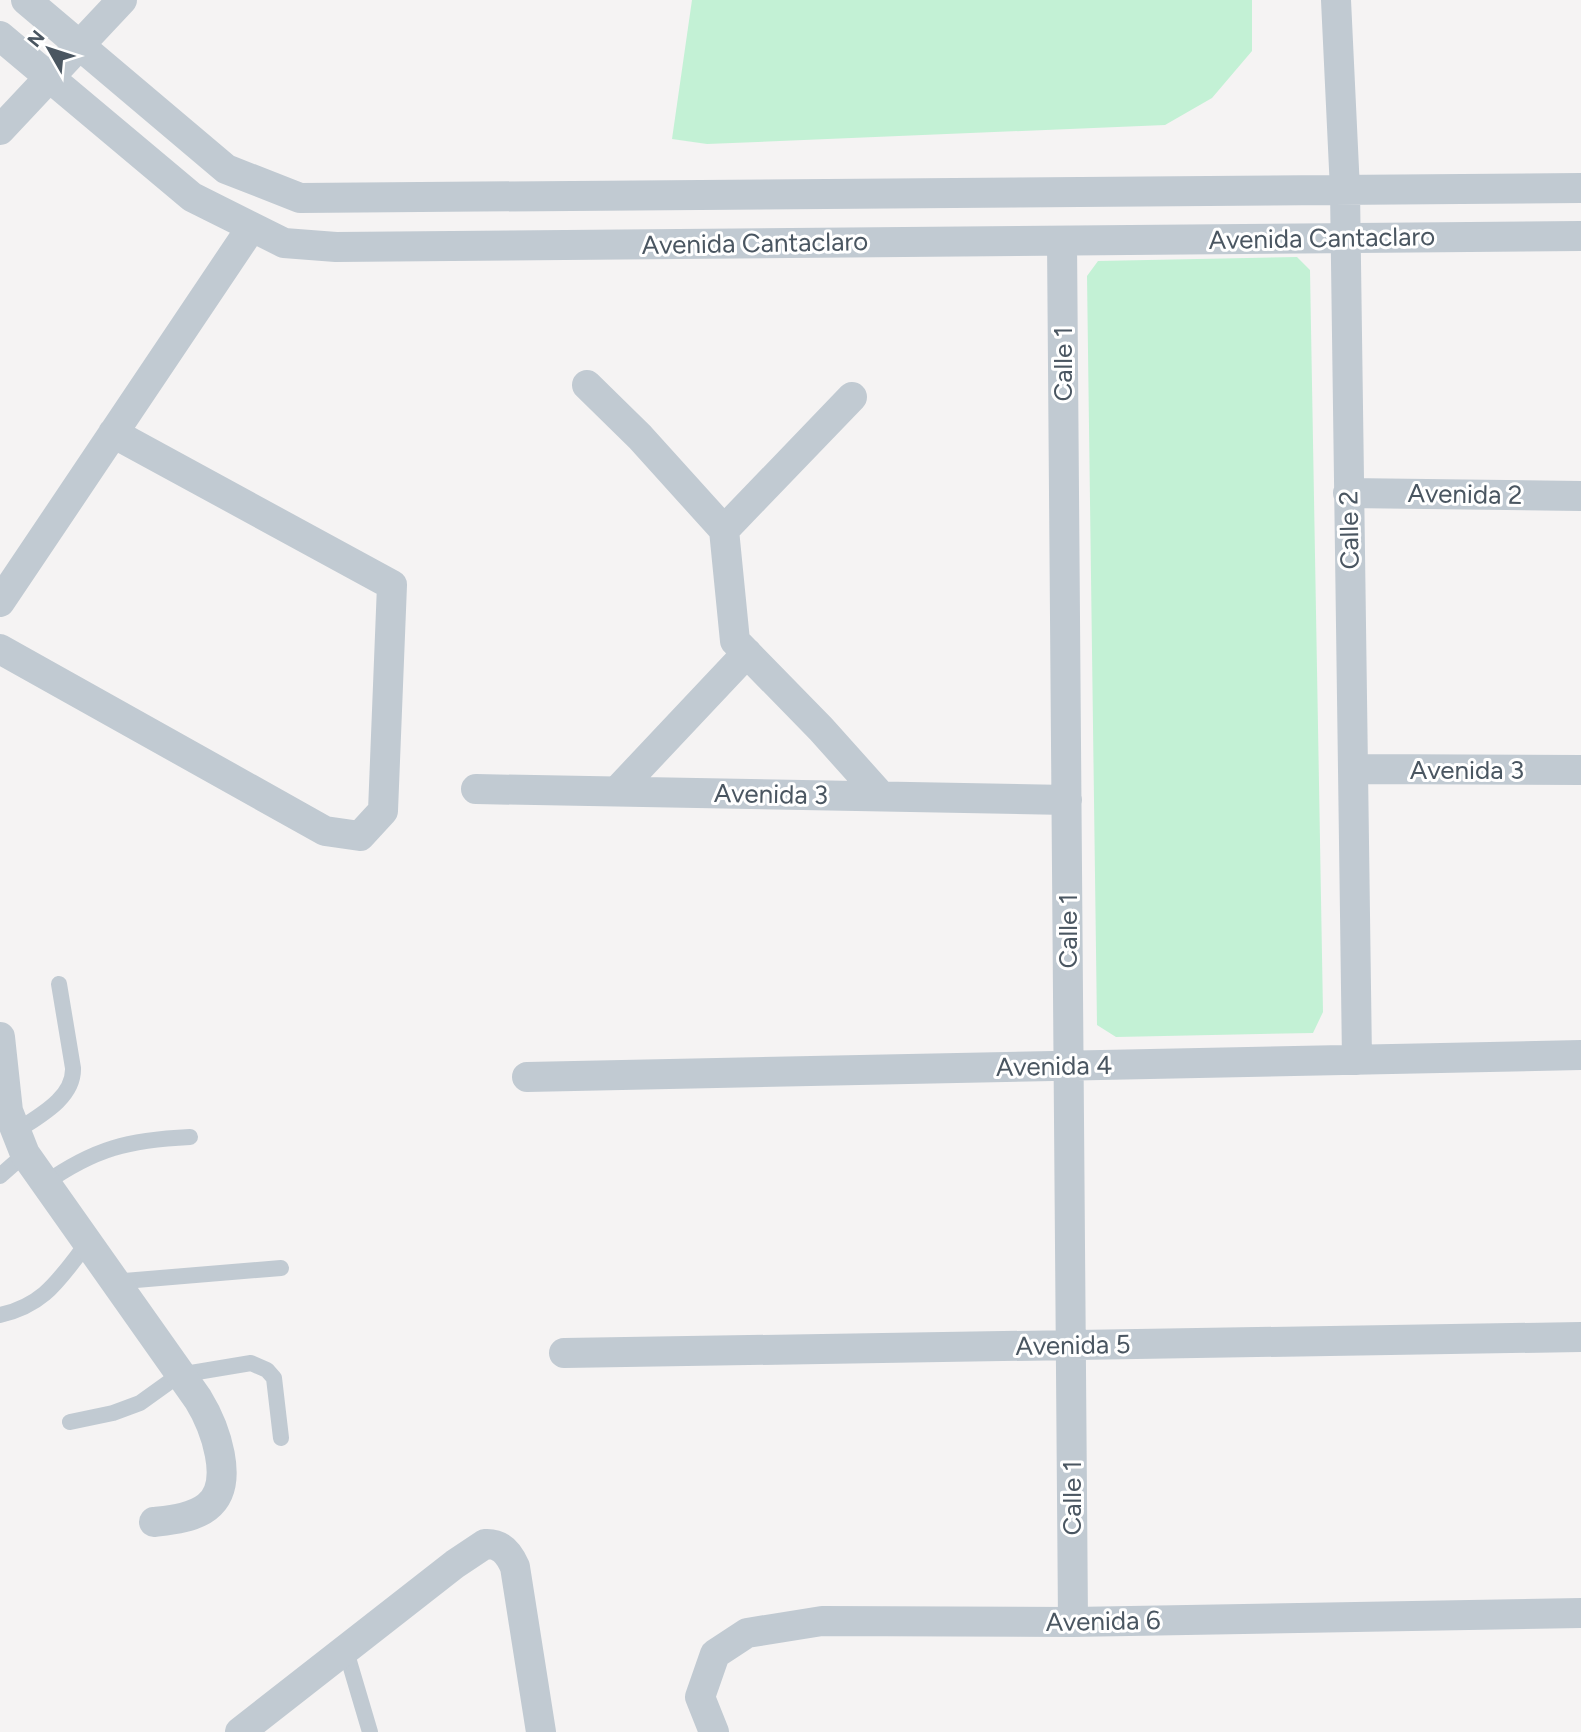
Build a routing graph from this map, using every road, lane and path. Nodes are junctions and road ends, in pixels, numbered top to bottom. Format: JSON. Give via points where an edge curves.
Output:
{"nodes":[{"id":1,"x":26,"y":0,"type":"edge"},
{"id":2,"x":122,"y":0,"type":"edge"},
{"id":3,"x":1336,"y":0,"type":"edge"},
{"id":4,"x":0,"y":36,"type":"edge"},
{"id":5,"x":80,"y":46,"type":"junction"},
{"id":6,"x":49,"y":78,"type":"junction"},
{"id":7,"x":0,"y":130,"type":"edge"},
{"id":8,"x":1581,"y":188,"type":"edge"},
{"id":9,"x":1345,"y":190,"type":"junction"},
{"id":10,"x":251,"y":228,"type":"junction"},
{"id":11,"x":1581,"y":236,"type":"edge"},
{"id":12,"x":1344,"y":238,"type":"junction"},
{"id":13,"x":1062,"y":241,"type":"junction"},
{"id":14,"x":587,"y":385,"type":"dead end"},
{"id":15,"x":852,"y":397,"type":"dead end"},
{"id":16,"x":113,"y":433,"type":"junction"},
{"id":17,"x":1348,"y":493,"type":"junction"},
{"id":18,"x":1581,"y":496,"type":"edge"},
{"id":19,"x":724,"y":530,"type":"junction"},
{"id":20,"x":0,"y":602,"type":"edge"},
{"id":21,"x":0,"y":649,"type":"edge"},
{"id":22,"x":747,"y":653,"type":"junction"},
{"id":23,"x":1353,"y":769,"type":"junction"},
{"id":24,"x":1581,"y":771,"type":"edge"},
{"id":25,"x":476,"y":789,"type":"dead end"},
{"id":26,"x":617,"y":791,"type":"junction"},
{"id":27,"x":881,"y":796,"type":"junction"},
{"id":28,"x":1067,"y":800,"type":"junction"},
{"id":29,"x":59,"y":984,"type":"dead end"},
{"id":30,"x":0,"y":1037,"type":"edge"},
{"id":31,"x":1581,"y":1055,"type":"edge"},
{"id":32,"x":1357,"y":1060,"type":"junction"},
{"id":33,"x":1069,"y":1066,"type":"junction"},
{"id":34,"x":527,"y":1077,"type":"dead end"},
{"id":35,"x":190,"y":1137,"type":"dead end"},
{"id":36,"x":20,"y":1143,"type":"junction"},
{"id":37,"x":0,"y":1176,"type":"edge"},
{"id":38,"x":44,"y":1184,"type":"junction"},
{"id":39,"x":86,"y":1245,"type":"junction"},
{"id":40,"x":281,"y":1268,"type":"dead end"},
{"id":41,"x":112,"y":1282,"type":"junction"},
{"id":42,"x":0,"y":1315,"type":"edge"},
{"id":43,"x":1581,"y":1337,"type":"edge"},
{"id":44,"x":1071,"y":1345,"type":"junction"},
{"id":45,"x":564,"y":1353,"type":"dead end"},
{"id":46,"x":178,"y":1375,"type":"junction"},
{"id":47,"x":70,"y":1422,"type":"dead end"},
{"id":48,"x":281,"y":1438,"type":"dead end"},
{"id":49,"x":154,"y":1522,"type":"dead end"},
{"id":50,"x":1581,"y":1613,"type":"edge"},
{"id":51,"x":1073,"y":1622,"type":"junction"},
{"id":52,"x":346,"y":1651,"type":"junction"},
{"id":53,"x":240,"y":1732,"type":"edge"},
{"id":54,"x":370,"y":1732,"type":"edge"},
{"id":55,"x":541,"y":1732,"type":"edge"},
{"id":56,"x":714,"y":1732,"type":"edge"}],
"edges":[{"from":1,"to":5,"type":"street","name":"Avenida Cantaclaro"},
{"from":2,"to":5,"type":"street"},
{"from":3,"to":9,"type":"street","name":"Calle 2"},
{"from":4,"to":6,"type":"street","name":"Avenida Cantaclaro"},
{"from":5,"to":6,"type":"street"},
{"from":5,"to":9,"type":"street","name":"Avenida Cantaclaro","via":[[226,169],[300,198]]},
{"from":6,"to":7,"type":"street"},
{"from":6,"to":10,"type":"street","name":"Avenida Cantaclaro","via":[[191,197]]},
{"from":8,"to":9,"type":"street","name":"Avenida Cantaclaro"},
{"from":9,"to":12,"type":"street","name":"Calle 2"},
{"from":10,"to":13,"type":"street","name":"Avenida Cantaclaro","via":[[284,243],[336,247]]},
{"from":10,"to":16,"type":"street"},
{"from":11,"to":12,"type":"street","name":"Avenida Cantaclaro"},
{"from":12,"to":13,"type":"street","name":"Avenida Cantaclaro"},
{"from":12,"to":17,"type":"street","name":"Calle 2"},
{"from":13,"to":28,"type":"street","name":"Calle 1"},
{"from":14,"to":19,"type":"street"},
{"from":15,"to":19,"type":"street"},
{"from":16,"to":20,"type":"street"},
{"from":16,"to":21,"type":"street","via":[[392,585],[383,811],[360,836],[325,831]]},
{"from":17,"to":18,"type":"street","name":"Avenida 2"},
{"from":17,"to":23,"type":"street","name":"Calle 2"},
{"from":19,"to":22,"type":"street","via":[[735,641]]},
{"from":22,"to":26,"type":"street"},
{"from":22,"to":27,"type":"street"},
{"from":23,"to":24,"type":"street","name":"Avenida 3"},
{"from":23,"to":32,"type":"street","name":"Calle 2"},
{"from":25,"to":26,"type":"street","name":"Avenida 3"},
{"from":26,"to":27,"type":"street","name":"Avenida 3"},
{"from":27,"to":28,"type":"street","name":"Avenida 3"},
{"from":28,"to":33,"type":"street","name":"Calle 1"},
{"from":29,"to":36,"type":"lane","via":[[72,1082]]},
{"from":30,"to":36,"type":"street","via":[[5,1090]]},
{"from":31,"to":32,"type":"street","name":"Avenida 4"},
{"from":32,"to":33,"type":"street","name":"Avenida 4"},
{"from":33,"to":34,"type":"street","name":"Avenida 4"},
{"from":33,"to":44,"type":"street","name":"Calle 1"},
{"from":35,"to":38,"type":"lane","via":[[95,1152]]},
{"from":36,"to":37,"type":"lane"},
{"from":36,"to":38,"type":"street"},
{"from":38,"to":39,"type":"street"},
{"from":39,"to":41,"type":"street"},
{"from":39,"to":42,"type":"lane","via":[[47,1293],[23,1310]]},
{"from":40,"to":41,"type":"lane"},
{"from":41,"to":46,"type":"street"},
{"from":43,"to":44,"type":"street","name":"Avenida 5"},
{"from":44,"to":45,"type":"street","name":"Avenida 5"},
{"from":44,"to":51,"type":"street","name":"Calle 1"},
{"from":46,"to":47,"type":"lane","via":[[139,1403]]},
{"from":46,"to":48,"type":"lane","via":[[251,1363],[267,1370],[274,1378]]},
{"from":46,"to":49,"type":"street","via":[[214,1427],[221,1464],[219,1488],[203,1510]]},
{"from":50,"to":51,"type":"street","name":"Avenida 6"},
{"from":51,"to":56,"type":"street","name":"Avenida 6","via":[[822,1621],[747,1633],[715,1654],[700,1697]]},
{"from":52,"to":53,"type":"street"},
{"from":52,"to":54,"type":"lane"},
{"from":52,"to":55,"type":"street","via":[[454,1564],[485,1544],[496,1545],[505,1550],[515,1567]]}]}
